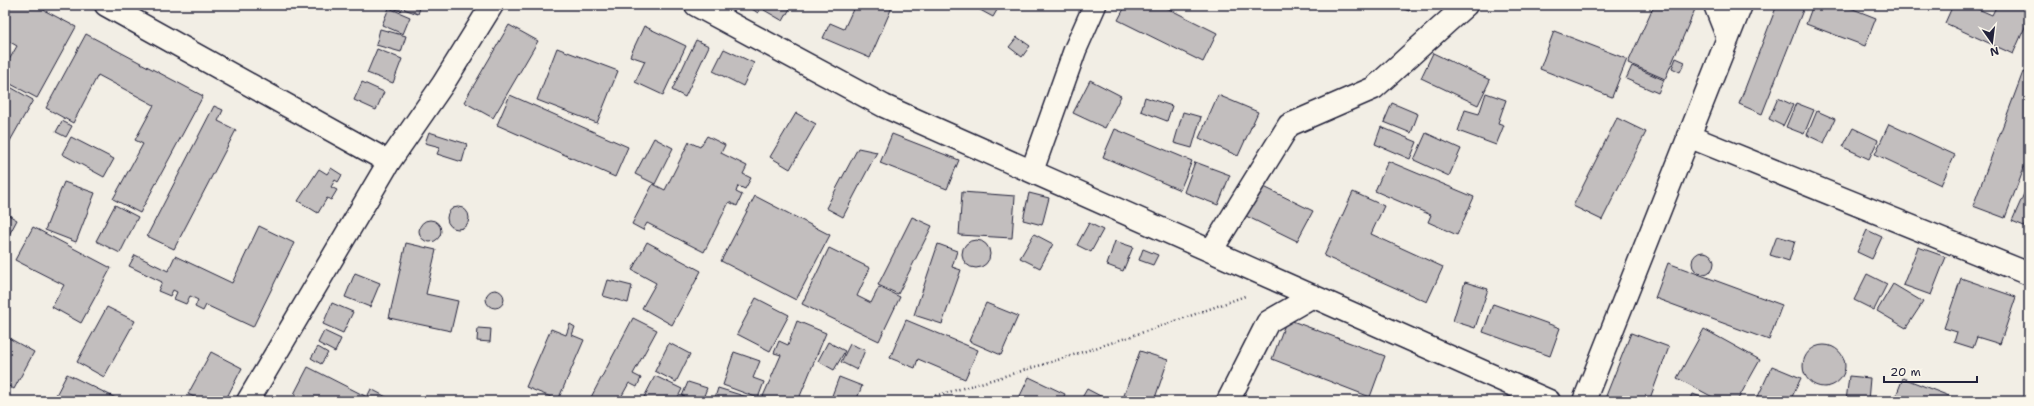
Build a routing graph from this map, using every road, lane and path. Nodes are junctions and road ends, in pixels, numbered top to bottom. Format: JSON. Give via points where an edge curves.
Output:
{"nodes":[{"id":1,"x":106,"y":5,"type":"edge"},
{"id":2,"x":492,"y":5,"type":"edge"},
{"id":3,"x":696,"y":5,"type":"edge"},
{"id":4,"x":1095,"y":5,"type":"edge"},
{"id":5,"x":1466,"y":5,"type":"edge"},
{"id":6,"x":1715,"y":5,"type":"edge"},
{"id":7,"x":1741,"y":5,"type":"edge"},
{"id":8,"x":1728,"y":38,"type":"junction"},
{"id":9,"x":1688,"y":136,"type":"junction"},
{"id":10,"x":389,"y":162,"type":"junction"},
{"id":11,"x":1032,"y":171,"type":"junction"},
{"id":12,"x":1211,"y":251,"type":"junction"},
{"id":13,"x":2029,"y":274,"type":"edge"},
{"id":14,"x":1283,"y":282,"type":"junction"},
{"id":15,"x":1313,"y":296,"type":"junction"},
{"id":16,"x":248,"y":401,"type":"edge"},
{"id":17,"x":916,"y":401,"type":"edge"},
{"id":18,"x":1228,"y":401,"type":"edge"},
{"id":19,"x":1549,"y":401,"type":"edge"},
{"id":20,"x":1584,"y":401,"type":"edge"}],
"edges":[{"from":1,"to":10,"type":"street"},
{"from":2,"to":10,"type":"street","via":[[443,84]]},
{"from":3,"to":11,"type":"street","via":[[884,106]]},
{"from":4,"to":11,"type":"street","via":[[1075,50]]},
{"from":5,"to":12,"type":"street","via":[[1374,88],[1289,125]]},
{"from":6,"to":8,"type":"street"},
{"from":7,"to":8,"type":"street"},
{"from":8,"to":9,"type":"street"},
{"from":9,"to":13,"type":"street"},
{"from":9,"to":20,"type":"street"},
{"from":10,"to":16,"type":"street"},
{"from":11,"to":12,"type":"street"},
{"from":12,"to":14,"type":"street"},
{"from":14,"to":15,"type":"street"},
{"from":14,"to":17,"type":"path","via":[[1153,330],[977,385]]},
{"from":15,"to":18,"type":"street","via":[[1268,322]]},
{"from":15,"to":19,"type":"street"}]}
